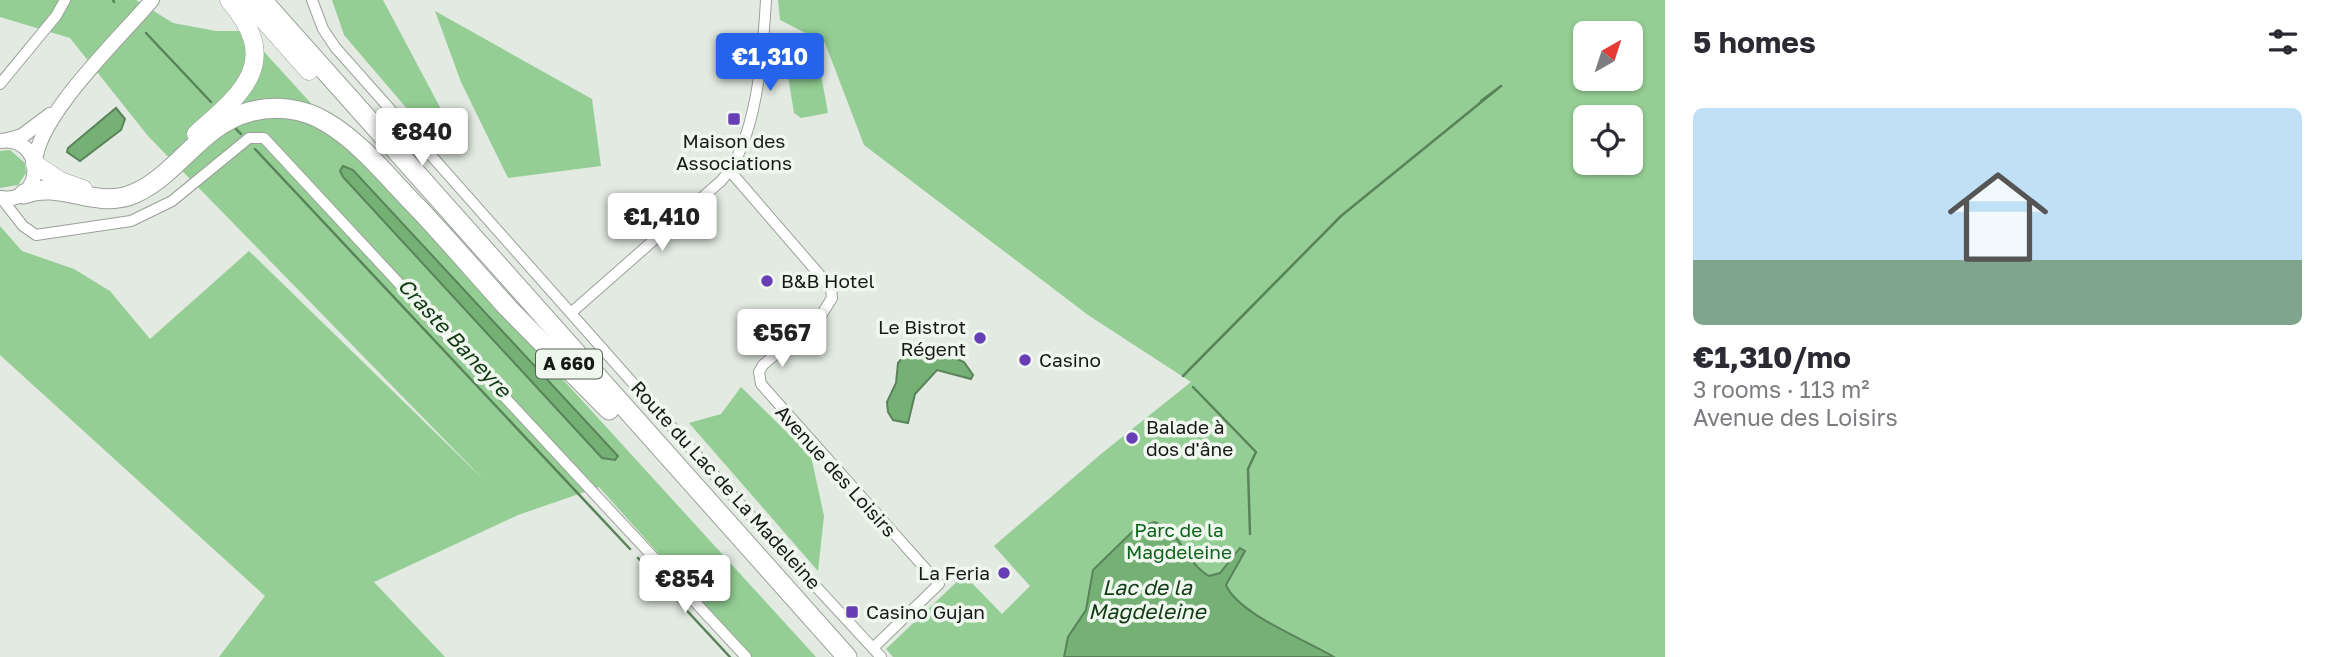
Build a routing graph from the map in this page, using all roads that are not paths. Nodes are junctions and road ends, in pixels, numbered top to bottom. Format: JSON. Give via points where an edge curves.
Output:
{"nodes":[{"id":1,"x":65,"y":0,"type":"edge"},
{"id":2,"x":152,"y":0,"type":"edge"},
{"id":3,"x":229,"y":0,"type":"edge"},
{"id":4,"x":246,"y":0,"type":"edge"},
{"id":5,"x":262,"y":0,"type":"edge"},
{"id":6,"x":280,"y":0,"type":"edge"},
{"id":7,"x":312,"y":0,"type":"edge"},
{"id":8,"x":766,"y":0,"type":"edge"},
{"id":9,"x":309,"y":71,"type":"joint"},
{"id":10,"x":0,"y":84,"type":"edge"},
{"id":11,"x":57,"y":110,"type":"junction"},
{"id":12,"x":3,"y":139,"type":"edge"},
{"id":13,"x":35,"y":162,"type":"junction"},
{"id":14,"x":730,"y":171,"type":"junction"},
{"id":15,"x":23,"y":194,"type":"junction"},
{"id":16,"x":1,"y":198,"type":"edge"},
{"id":17,"x":16,"y":213,"type":"junction"},
{"id":18,"x":459,"y":221,"type":"junction"},
{"id":19,"x":572,"y":312,"type":"junction"},
{"id":20,"x":609,"y":410,"type":"junction"},
{"id":21,"x":873,"y":648,"type":"junction"},
{"id":22,"x":746,"y":657,"type":"edge"},
{"id":23,"x":831,"y":657,"type":"edge"},
{"id":24,"x":847,"y":657,"type":"edge"},
{"id":25,"x":881,"y":657,"type":"edge"}],
"edges":[{"from":1,"to":10,"type":"street"},
{"from":2,"to":11,"type":"main road"},
{"from":3,"to":13,"type":"highway","via":[[254,39],[253,71],[231,103],[158,168],[128,188],[103,192],[69,184]]},
{"from":4,"to":9,"type":"highway"},
{"from":5,"to":18,"type":"highway","number":"A 660"},
{"from":6,"to":18,"type":"highway"},
{"from":7,"to":19,"type":"street","name":"Route du Lac de La Madeleine","via":[[335,47]]},
{"from":8,"to":14,"type":"street","via":[[748,124],[740,155]]},
{"from":9,"to":20,"type":"highway","number":"A 660"},
{"from":11,"to":12,"type":"main road","via":[[22,136]]},
{"from":11,"to":13,"type":"main road","via":[[36,148]]},
{"from":12,"to":13,"type":"main road","via":[[24,146]]},
{"from":13,"to":15,"type":"main road","via":[[35,179]]},
{"from":14,"to":19,"type":"street"},
{"from":14,"to":21,"type":"street","name":"Avenue des Loisirs","via":[[831,288],[832,298],[822,314],[763,365],[761,384],[939,584]]},
{"from":15,"to":16,"type":"main road"},
{"from":15,"to":17,"type":"street"},
{"from":15,"to":20,"type":"highway","via":[[51,188],[91,198],[126,196],[146,187],[213,129],[237,116],[265,109],[308,114],[352,142]]},
{"from":16,"to":17,"type":"street"},
{"from":17,"to":22,"type":"street","via":[[23,226],[36,235],[131,222],[172,201],[248,138],[264,138]]},
{"from":18,"to":24,"type":"highway","number":"A 660"},
{"from":19,"to":21,"type":"street","name":"Route du Lac de La Madeleine"},
{"from":20,"to":23,"type":"highway","number":"A 660"},
{"from":21,"to":25,"type":"street","name":"Route du Lac de La Madeleine"}]}
